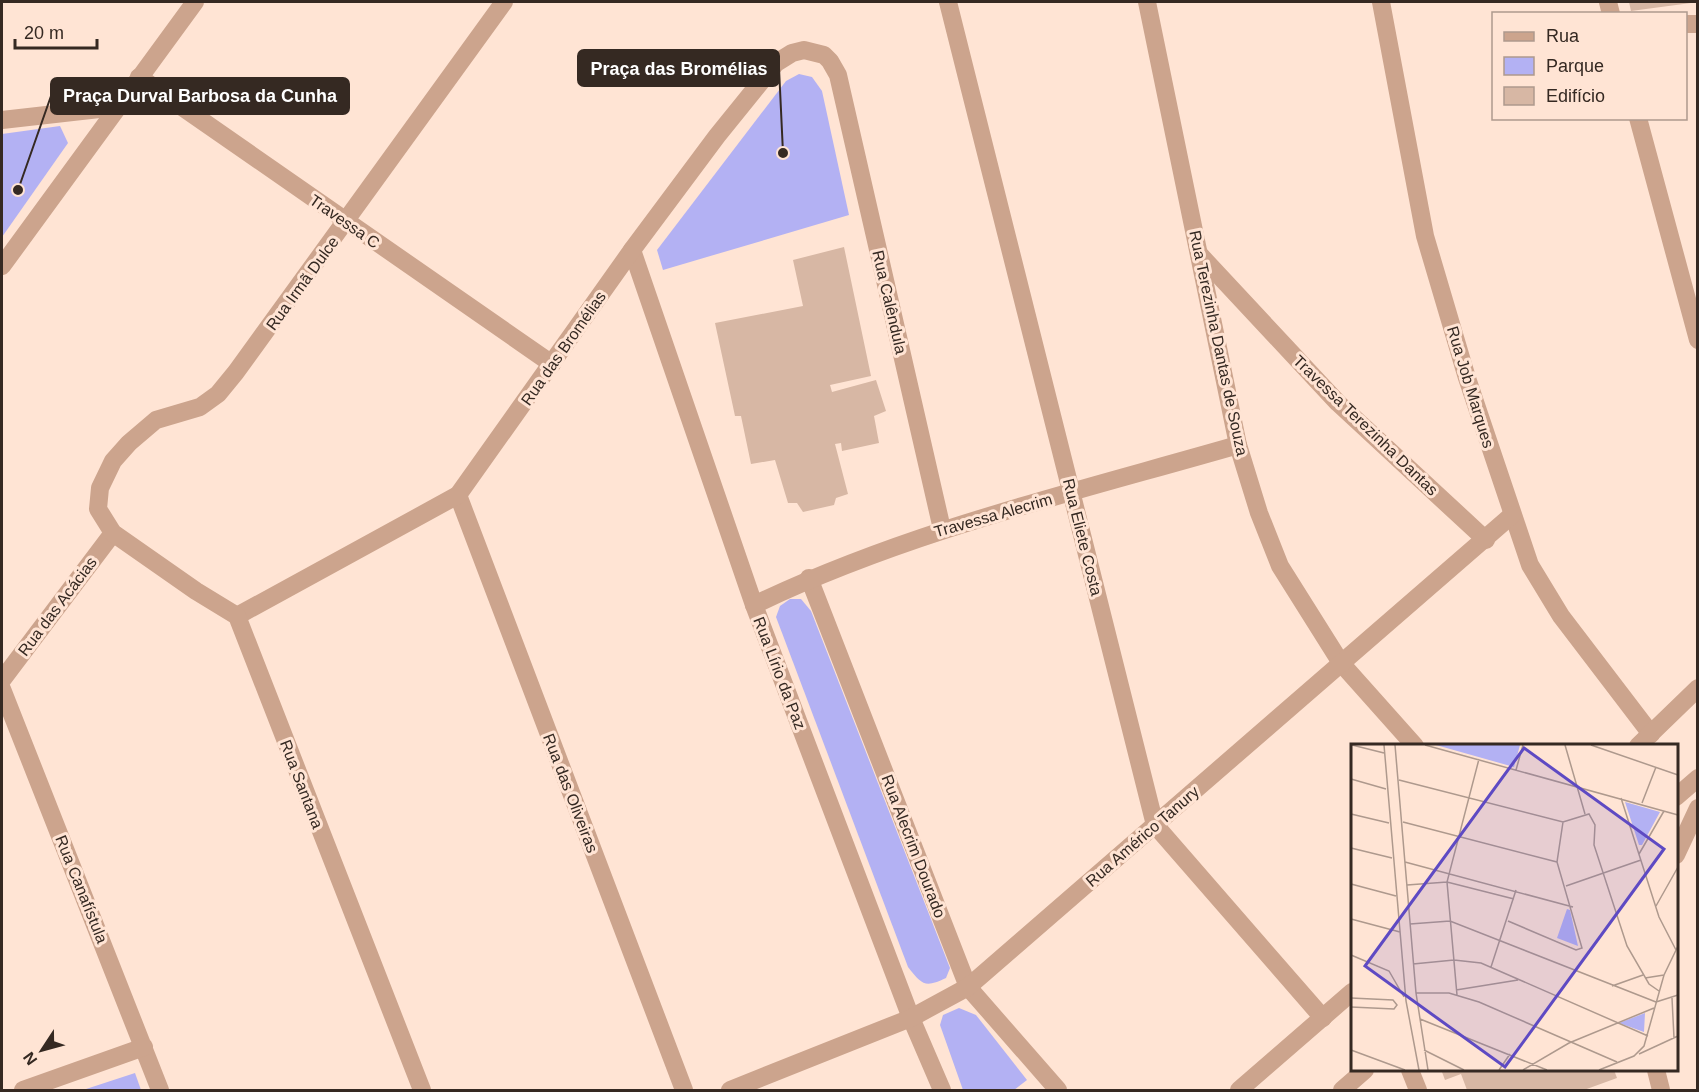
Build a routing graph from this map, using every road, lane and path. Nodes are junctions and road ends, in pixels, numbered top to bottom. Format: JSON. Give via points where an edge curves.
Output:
{"nodes":[{"id":1,"x":195,"y":2,"type":"edge"},
{"id":2,"x":504,"y":2,"type":"edge"},
{"id":3,"x":948,"y":2,"type":"edge"},
{"id":4,"x":1147,"y":2,"type":"edge"},
{"id":5,"x":1381,"y":2,"type":"edge"},
{"id":6,"x":838,"y":75,"type":"joint"},
{"id":7,"x":139,"y":78,"type":"junction"},
{"id":8,"x":117,"y":107,"type":"junction"},
{"id":9,"x":2,"y":120,"type":"edge"},
{"id":10,"x":1639,"y":120,"type":"edge"},
{"id":11,"x":346,"y":222,"type":"junction"},
{"id":12,"x":632,"y":250,"type":"junction"},
{"id":13,"x":1200,"y":255,"type":"junction"},
{"id":14,"x":2,"y":266,"type":"edge"},
{"id":15,"x":1698,"y":340,"type":"edge"},
{"id":16,"x":552,"y":364,"type":"junction"},
{"id":17,"x":1238,"y":445,"type":"junction"},
{"id":18,"x":1071,"y":492,"type":"junction"},
{"id":19,"x":458,"y":495,"type":"junction"},
{"id":20,"x":1512,"y":515,"type":"junction"},
{"id":21,"x":942,"y":529,"type":"junction"},
{"id":22,"x":113,"y":533,"type":"junction"},
{"id":23,"x":1486,"y":540,"type":"junction"},
{"id":24,"x":809,"y":578,"type":"junction"},
{"id":25,"x":754,"y":605,"type":"junction"},
{"id":26,"x":237,"y":616,"type":"junction"},
{"id":27,"x":1341,"y":663,"type":"junction"},
{"id":28,"x":2,"y":680,"type":"edge"},
{"id":29,"x":1698,"y":688,"type":"edge"},
{"id":30,"x":2,"y":689,"type":"edge"},
{"id":31,"x":1645,"y":740,"type":"edge"},
{"id":32,"x":1413,"y":744,"type":"edge"},
{"id":33,"x":1698,"y":778,"type":"edge"},
{"id":34,"x":1678,"y":795,"type":"edge"},
{"id":35,"x":1698,"y":808,"type":"edge"},
{"id":36,"x":1155,"y":825,"type":"junction"},
{"id":37,"x":1678,"y":853,"type":"edge"},
{"id":38,"x":968,"y":987,"type":"junction"},
{"id":39,"x":1351,"y":994,"type":"edge"},
{"id":40,"x":911,"y":1018,"type":"junction"},
{"id":41,"x":1323,"y":1018,"type":"junction"},
{"id":42,"x":144,"y":1047,"type":"junction"},
{"id":43,"x":1364,"y":1071,"type":"edge"},
{"id":44,"x":1410,"y":1071,"type":"edge"},
{"id":45,"x":1656,"y":1071,"type":"edge"},
{"id":46,"x":23,"y":1090,"type":"edge"},
{"id":47,"x":160,"y":1090,"type":"edge"},
{"id":48,"x":422,"y":1090,"type":"edge"},
{"id":49,"x":684,"y":1090,"type":"edge"},
{"id":50,"x":730,"y":1090,"type":"edge"},
{"id":51,"x":942,"y":1090,"type":"edge"},
{"id":52,"x":1058,"y":1090,"type":"edge"},
{"id":53,"x":1239,"y":1090,"type":"edge"},
{"id":54,"x":1342,"y":1090,"type":"edge"},
{"id":55,"x":1418,"y":1090,"type":"edge"},
{"id":56,"x":1661,"y":1090,"type":"edge"}],
"edges":[{"from":1,"to":7,"type":"street"},
{"from":2,"to":11,"type":"street","name":"Rua Irmã Dulce"},
{"from":3,"to":18,"type":"street","name":"Rua Eliete Costa"},
{"from":4,"to":13,"type":"street","name":"Rua Terezinha Dantas de Souza"},
{"from":5,"to":20,"type":"street","name":"Rua Job Marques","via":[[1425,236]]},
{"from":6,"to":12,"type":"street","name":"Rua das Bromélias","via":[[830,61],[810,51],[792,53],[776,63]]},
{"from":6,"to":21,"type":"street","name":"Rua Calêndula"},
{"from":7,"to":8,"type":"street"},
{"from":7,"to":11,"type":"street","name":"Travessa C"},
{"from":8,"to":9,"type":"street"},
{"from":8,"to":14,"type":"street"},
{"from":10,"to":15,"type":"street"},
{"from":11,"to":16,"type":"street","name":"Travessa C"},
{"from":11,"to":22,"type":"street","name":"Rua Irmã Dulce","via":[[218,394],[200,407],[156,420],[113,461],[100,489],[98,509]]},
{"from":12,"to":16,"type":"street","name":"Rua das Bromélias"},
{"from":12,"to":25,"type":"street","name":"Rua Lírio da Paz"},
{"from":13,"to":17,"type":"street","name":"Rua Terezinha Dantas de Souza"},
{"from":13,"to":23,"type":"street","name":"Travessa Terezinha Dantas","via":[[1338,403]]},
{"from":16,"to":19,"type":"street","name":"Rua das Bromélias"},
{"from":17,"to":18,"type":"street","name":"Travessa Alecrim"},
{"from":17,"to":27,"type":"street","name":"Rua Terezinha Dantas de Souza","via":[[1280,566]]},
{"from":18,"to":21,"type":"street","name":"Travessa Alecrim"},
{"from":18,"to":36,"type":"street","name":"Rua Eliete Costa"},
{"from":19,"to":26,"type":"street","name":"Rua das Bromélias"},
{"from":19,"to":49,"type":"street","name":"Rua das Oliveiras"},
{"from":20,"to":23,"type":"street","name":"Rua Américo Tanury"},
{"from":20,"to":31,"type":"street","name":"Rua Job Marques","via":[[1530,566]]},
{"from":21,"to":24,"type":"street","name":"Travessa Alecrim"},
{"from":22,"to":26,"type":"street"},
{"from":22,"to":28,"type":"street","name":"Rua das Acácias"},
{"from":23,"to":27,"type":"street","name":"Rua Américo Tanury"},
{"from":24,"to":25,"type":"street","name":"Travessa Alecrim"},
{"from":24,"to":38,"type":"street","name":"Rua Alecrim Dourado"},
{"from":25,"to":40,"type":"street","name":"Rua Lírio da Paz"},
{"from":26,"to":48,"type":"street","name":"Rua Santana"},
{"from":27,"to":32,"type":"street","name":"Rua Terezinha Dantas de Souza"},
{"from":27,"to":36,"type":"street","name":"Rua Américo Tanury"},
{"from":29,"to":31,"type":"street"},
{"from":30,"to":42,"type":"street","name":"Rua Canafístula"},
{"from":33,"to":34,"type":"street"},
{"from":35,"to":37,"type":"street"},
{"from":36,"to":38,"type":"street","name":"Rua Américo Tanury"},
{"from":36,"to":41,"type":"street","name":"Rua Eliete Costa"},
{"from":38,"to":40,"type":"street","name":"Rua Américo Tanury"},
{"from":38,"to":52,"type":"street","name":"Rua Alecrim Dourado"},
{"from":39,"to":41,"type":"street"},
{"from":40,"to":50,"type":"street","name":"Rua Américo Tanury"},
{"from":40,"to":51,"type":"street","name":"Rua Lírio da Paz"},
{"from":41,"to":53,"type":"street"},
{"from":42,"to":46,"type":"street"},
{"from":42,"to":47,"type":"street","name":"Rua Canafístula"},
{"from":43,"to":54,"type":"street"},
{"from":44,"to":55,"type":"street"},
{"from":45,"to":56,"type":"street"}]}
